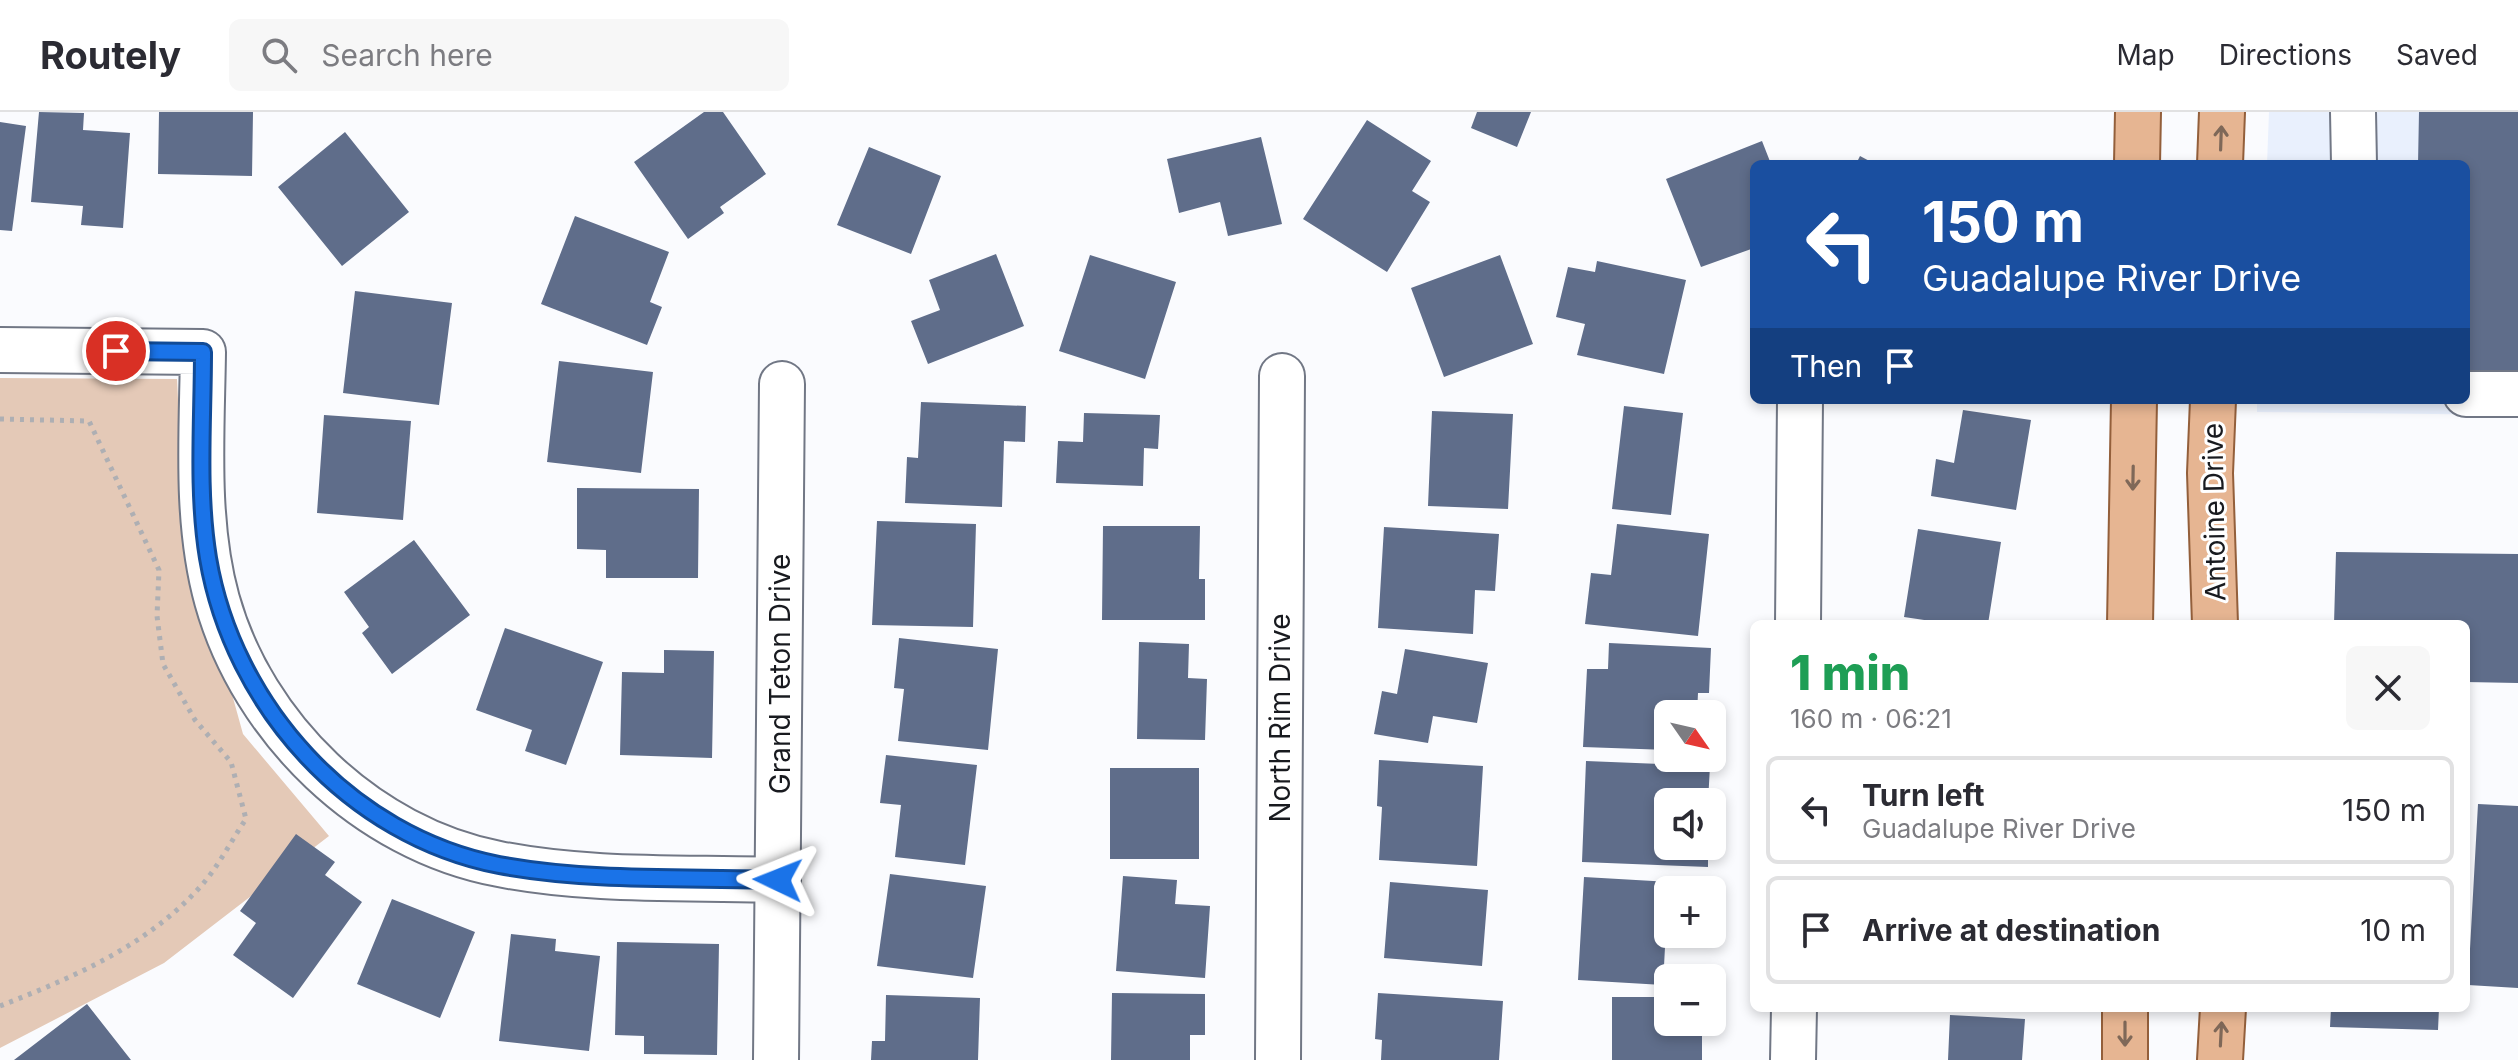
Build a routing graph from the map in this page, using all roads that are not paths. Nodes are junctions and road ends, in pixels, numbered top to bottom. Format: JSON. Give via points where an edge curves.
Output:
{"nodes":[{"id":1,"x":2138,"y":112,"type":"edge"},
{"id":2,"x":2222,"y":112,"type":"edge"},
{"id":3,"x":2353,"y":112,"type":"edge"},
{"id":4,"x":2137,"y":160,"type":"edge"},
{"id":5,"x":2220,"y":160,"type":"edge"},
{"id":6,"x":2354,"y":160,"type":"edge"},
{"id":7,"x":0,"y":350,"type":"edge"},
{"id":8,"x":1282,"y":376,"type":"dead end"},
{"id":9,"x":782,"y":384,"type":"dead end"},
{"id":10,"x":2470,"y":394,"type":"edge"},
{"id":11,"x":2518,"y":394,"type":"edge"},
{"id":12,"x":1800,"y":404,"type":"edge"},
{"id":13,"x":2134,"y":404,"type":"edge"},
{"id":14,"x":2213,"y":404,"type":"edge"},
{"id":15,"x":1798,"y":620,"type":"edge"},
{"id":16,"x":2130,"y":620,"type":"edge"},
{"id":17,"x":2215,"y":620,"type":"edge"},
{"id":18,"x":778,"y":880,"type":"junction"},
{"id":19,"x":1794,"y":1012,"type":"edge"},
{"id":20,"x":2125,"y":1012,"type":"edge"},
{"id":21,"x":2223,"y":1012,"type":"edge"},
{"id":22,"x":776,"y":1060,"type":"edge"},
{"id":23,"x":1278,"y":1060,"type":"edge"},
{"id":24,"x":1793,"y":1060,"type":"edge"},
{"id":25,"x":2125,"y":1060,"type":"edge"},
{"id":26,"x":2220,"y":1060,"type":"edge"}],
"edges":[{"from":1,"to":4,"type":"main road"},
{"from":5,"to":2,"type":"main road","one_way":true},
{"from":3,"to":6,"type":"street"},
{"from":7,"to":18,"type":"street","via":[[203,352],[208,555],[231,641],[273,715],[355,800],[423,841],[501,865],[587,874]]},
{"from":8,"to":23,"type":"street","name":"North Rim Drive"},
{"from":9,"to":18,"type":"street","name":"Grand Teton Drive"},
{"from":10,"to":11,"type":"street"},
{"from":12,"to":15,"type":"street"},
{"from":13,"to":16,"type":"main road","one_way":true},
{"from":14,"to":17,"type":"main road","name":"Antoine Drive"},
{"from":18,"to":22,"type":"street","name":"Grand Teton Drive"},
{"from":19,"to":24,"type":"street"},
{"from":20,"to":25,"type":"main road","one_way":true},
{"from":26,"to":21,"type":"main road","one_way":true}]}
